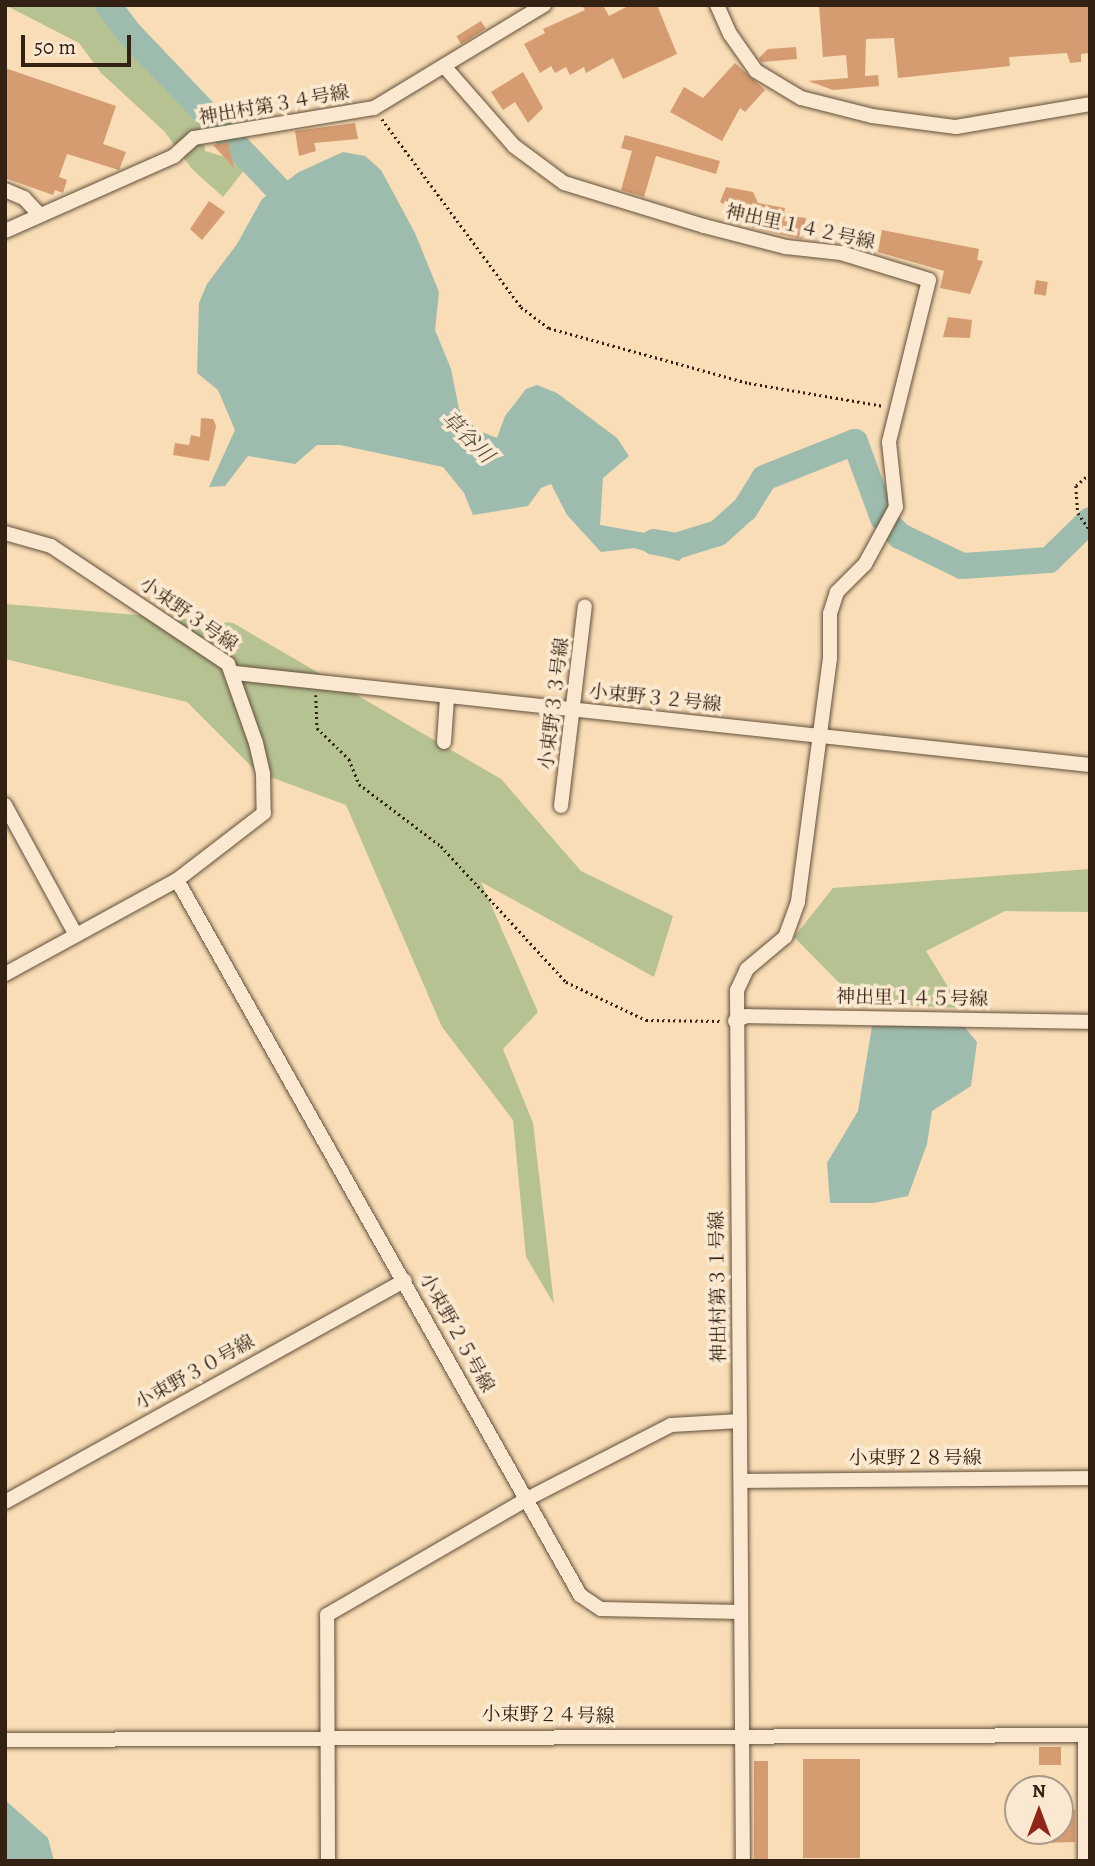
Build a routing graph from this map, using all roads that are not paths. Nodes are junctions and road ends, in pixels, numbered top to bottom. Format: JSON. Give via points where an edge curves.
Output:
{"nodes":[{"id":1,"x":544,"y":5,"type":"edge"},
{"id":2,"x":718,"y":5,"type":"edge"},
{"id":3,"x":444,"y":66,"type":"junction"},
{"id":4,"x":1090,"y":104,"type":"edge"},
{"id":5,"x":5,"y":190,"type":"edge"},
{"id":6,"x":38,"y":214,"type":"junction"},
{"id":7,"x":5,"y":231,"type":"edge"},
{"id":8,"x":5,"y":533,"type":"edge"},
{"id":9,"x":585,"y":606,"type":"dead end"},
{"id":10,"x":235,"y":673,"type":"junction"},
{"id":11,"x":447,"y":698,"type":"junction"},
{"id":12,"x":576,"y":710,"type":"junction"},
{"id":13,"x":819,"y":736,"type":"junction"},
{"id":14,"x":444,"y":742,"type":"dead end"},
{"id":15,"x":1090,"y":765,"type":"edge"},
{"id":16,"x":5,"y":805,"type":"edge"},
{"id":17,"x":561,"y":806,"type":"dead end"},
{"id":18,"x":177,"y":880,"type":"junction"},
{"id":19,"x":76,"y":935,"type":"junction"},
{"id":20,"x":5,"y":974,"type":"edge"},
{"id":21,"x":735,"y":1021,"type":"junction"},
{"id":22,"x":1090,"y":1022,"type":"edge"},
{"id":23,"x":405,"y":1280,"type":"junction"},
{"id":24,"x":740,"y":1421,"type":"junction"},
{"id":25,"x":1090,"y":1478,"type":"edge"},
{"id":26,"x":741,"y":1481,"type":"junction"},
{"id":27,"x":527,"y":1499,"type":"junction"},
{"id":28,"x":5,"y":1502,"type":"edge"},
{"id":29,"x":740,"y":1612,"type":"junction"},
{"id":30,"x":328,"y":1735,"type":"junction"},
{"id":31,"x":1088,"y":1735,"type":"edge"},
{"id":32,"x":742,"y":1738,"type":"junction"},
{"id":33,"x":5,"y":1740,"type":"edge"},
{"id":34,"x":328,"y":1861,"type":"edge"},
{"id":35,"x":743,"y":1861,"type":"edge"},
{"id":36,"x":1086,"y":1861,"type":"edge"}],
"edges":[{"from":1,"to":3,"type":"street","name":"神出村第３４号線"},
{"from":2,"to":4,"type":"street","via":[[730,34],[756,71],[801,98],[872,116],[956,127]]},
{"from":3,"to":6,"type":"street","name":"神出村第３４号線","via":[[374,108],[194,138],[174,156]]},
{"from":3,"to":13,"type":"street","name":"神出里１４２号線","via":[[513,146],[564,183],[704,226],[786,247],[841,253],[929,280],[889,442],[896,507],[865,564],[837,592],[830,614],[830,658]]},
{"from":5,"to":6,"type":"street","via":[[24,198]]},
{"from":6,"to":7,"type":"street","name":"神出村第３４号線"},
{"from":8,"to":10,"type":"street","name":"小束野３号線","via":[[51,546],[217,656]]},
{"from":9,"to":12,"type":"street","name":"小束野３３号線"},
{"from":10,"to":11,"type":"street","name":"小束野３２号線"},
{"from":10,"to":18,"type":"street","name":"小束野３号線","via":[[263,774],[264,814]]},
{"from":11,"to":12,"type":"street","name":"小束野３２号線"},
{"from":11,"to":14,"type":"street"},
{"from":12,"to":13,"type":"street","name":"小束野３２号線"},
{"from":12,"to":17,"type":"street","name":"小束野３３号線"},
{"from":13,"to":15,"type":"street","name":"小束野３２号線"},
{"from":13,"to":21,"type":"street","name":"神出村第３１号線","via":[[799,902],[785,937],[747,969],[737,990]]},
{"from":16,"to":19,"type":"street"},
{"from":18,"to":19,"type":"street"},
{"from":18,"to":23,"type":"street","name":"小束野２５号線"},
{"from":19,"to":20,"type":"street"},
{"from":21,"to":22,"type":"street","name":"神出里１４５号線","via":[[747,1016]]},
{"from":21,"to":24,"type":"street","name":"神出村第３１号線"},
{"from":23,"to":27,"type":"street","name":"小束野２５号線"},
{"from":23,"to":28,"type":"street","name":"小束野３０号線"},
{"from":24,"to":26,"type":"street","name":"神出村第３１号線"},
{"from":24,"to":27,"type":"street","via":[[671,1425]]},
{"from":25,"to":26,"type":"street","name":"小束野２８号線"},
{"from":26,"to":29,"type":"street","name":"神出村第３１号線"},
{"from":27,"to":29,"type":"street","name":"小束野２５号線","via":[[580,1595],[601,1609]]},
{"from":27,"to":30,"type":"street","via":[[327,1615]]},
{"from":29,"to":32,"type":"street","name":"神出村第３１号線"},
{"from":30,"to":32,"type":"street","name":"小束野２４号線"},
{"from":30,"to":33,"type":"street","name":"小束野２４号線"},
{"from":30,"to":34,"type":"street"},
{"from":31,"to":32,"type":"street","name":"小束野２４号線"},
{"from":31,"to":36,"type":"street"},
{"from":32,"to":35,"type":"street","name":"神出村第３１号線"}]}
